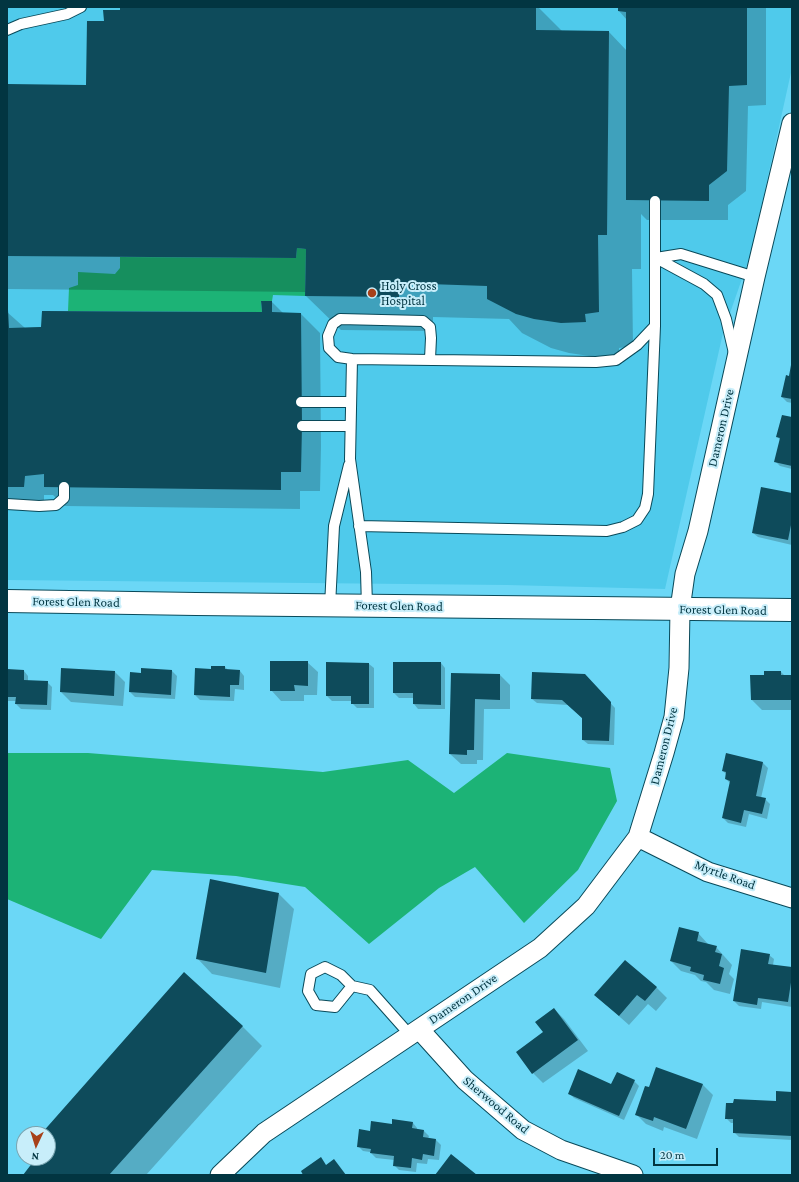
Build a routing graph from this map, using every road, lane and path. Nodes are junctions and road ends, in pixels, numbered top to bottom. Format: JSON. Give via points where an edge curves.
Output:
{"nodes":[{"id":1,"x":81,"y":7,"type":"edge"},
{"id":2,"x":7,"y":30,"type":"edge"},
{"id":3,"x":792,"y":124,"type":"edge"},
{"id":4,"x":656,"y":201,"type":"dead end"},
{"id":5,"x":656,"y":258,"type":"junction"},
{"id":6,"x":755,"y":277,"type":"junction"},
{"id":7,"x":655,"y":326,"type":"junction"},
{"id":8,"x":352,"y":359,"type":"junction"},
{"id":9,"x":430,"y":360,"type":"junction"},
{"id":10,"x":736,"y":363,"type":"junction"},
{"id":11,"x":301,"y":402,"type":"dead end"},
{"id":12,"x":351,"y":402,"type":"junction"},
{"id":13,"x":302,"y":426,"type":"dead end"},
{"id":14,"x":350,"y":426,"type":"junction"},
{"id":15,"x":350,"y":459,"type":"junction"},
{"id":16,"x":64,"y":487,"type":"dead end"},
{"id":17,"x":7,"y":504,"type":"edge"},
{"id":18,"x":359,"y":526,"type":"junction"},
{"id":19,"x":7,"y":601,"type":"edge"},
{"id":20,"x":330,"y":606,"type":"junction"},
{"id":21,"x":367,"y":606,"type":"junction"},
{"id":22,"x":680,"y":609,"type":"junction"},
{"id":23,"x":792,"y":610,"type":"edge"},
{"id":24,"x":638,"y":837,"type":"junction"},
{"id":25,"x":792,"y":898,"type":"edge"},
{"id":26,"x":352,"y":986,"type":"junction"},
{"id":27,"x":415,"y":1032,"type":"junction"},
{"id":28,"x":220,"y":1175,"type":"edge"},
{"id":29,"x":633,"y":1175,"type":"edge"}],
"edges":[{"from":1,"to":2,"type":"lane","via":[[67,14],[21,24]]},
{"from":3,"to":6,"type":"street","name":"Dameron Drive"},
{"from":4,"to":5,"type":"lane"},
{"from":5,"to":6,"type":"lane","via":[[681,254]]},
{"from":5,"to":7,"type":"lane"},
{"from":5,"to":10,"type":"lane","via":[[704,284],[717,295],[726,319]]},
{"from":6,"to":10,"type":"street","name":"Dameron Drive"},
{"from":7,"to":9,"type":"lane","via":[[637,345],[616,360]]},
{"from":7,"to":18,"type":"lane","via":[[648,494],[646,508],[637,520],[607,531]]},
{"from":8,"to":9,"type":"lane"},
{"from":8,"to":9,"type":"lane","via":[[338,357],[329,348],[328,336],[333,324],[340,319],[423,321],[430,328]]},
{"from":8,"to":12,"type":"lane"},
{"from":10,"to":22,"type":"street","name":"Dameron Drive"},
{"from":11,"to":12,"type":"lane"},
{"from":12,"to":14,"type":"lane"},
{"from":13,"to":14,"type":"lane"},
{"from":14,"to":15,"type":"lane"},
{"from":15,"to":18,"type":"lane"},
{"from":15,"to":20,"type":"lane","via":[[334,526]]},
{"from":16,"to":17,"type":"lane","via":[[64,498],[56,505]]},
{"from":18,"to":21,"type":"lane","via":[[366,572]]},
{"from":19,"to":20,"type":"street","name":"Forest Glen Road"},
{"from":20,"to":21,"type":"street","name":"Forest Glen Road"},
{"from":21,"to":22,"type":"street","name":"Forest Glen Road"},
{"from":22,"to":23,"type":"street","name":"Forest Glen Road"},
{"from":22,"to":24,"type":"street","name":"Dameron Drive","via":[[679,668],[674,716]]},
{"from":24,"to":25,"type":"street","name":"Myrtle Road","via":[[708,872]]},
{"from":24,"to":27,"type":"street","name":"Dameron Drive","via":[[586,906],[540,948]]},
{"from":26,"to":26,"type":"lane","via":[[341,975],[325,967],[311,974],[308,991],[316,1005],[335,1007]]},
{"from":26,"to":27,"type":"lane","via":[[370,990]]},
{"from":27,"to":28,"type":"street","name":"Dameron Drive","via":[[264,1133]]},
{"from":27,"to":29,"type":"street","name":"Sherwood Road","via":[[465,1080],[524,1130],[560,1150]]}]}
